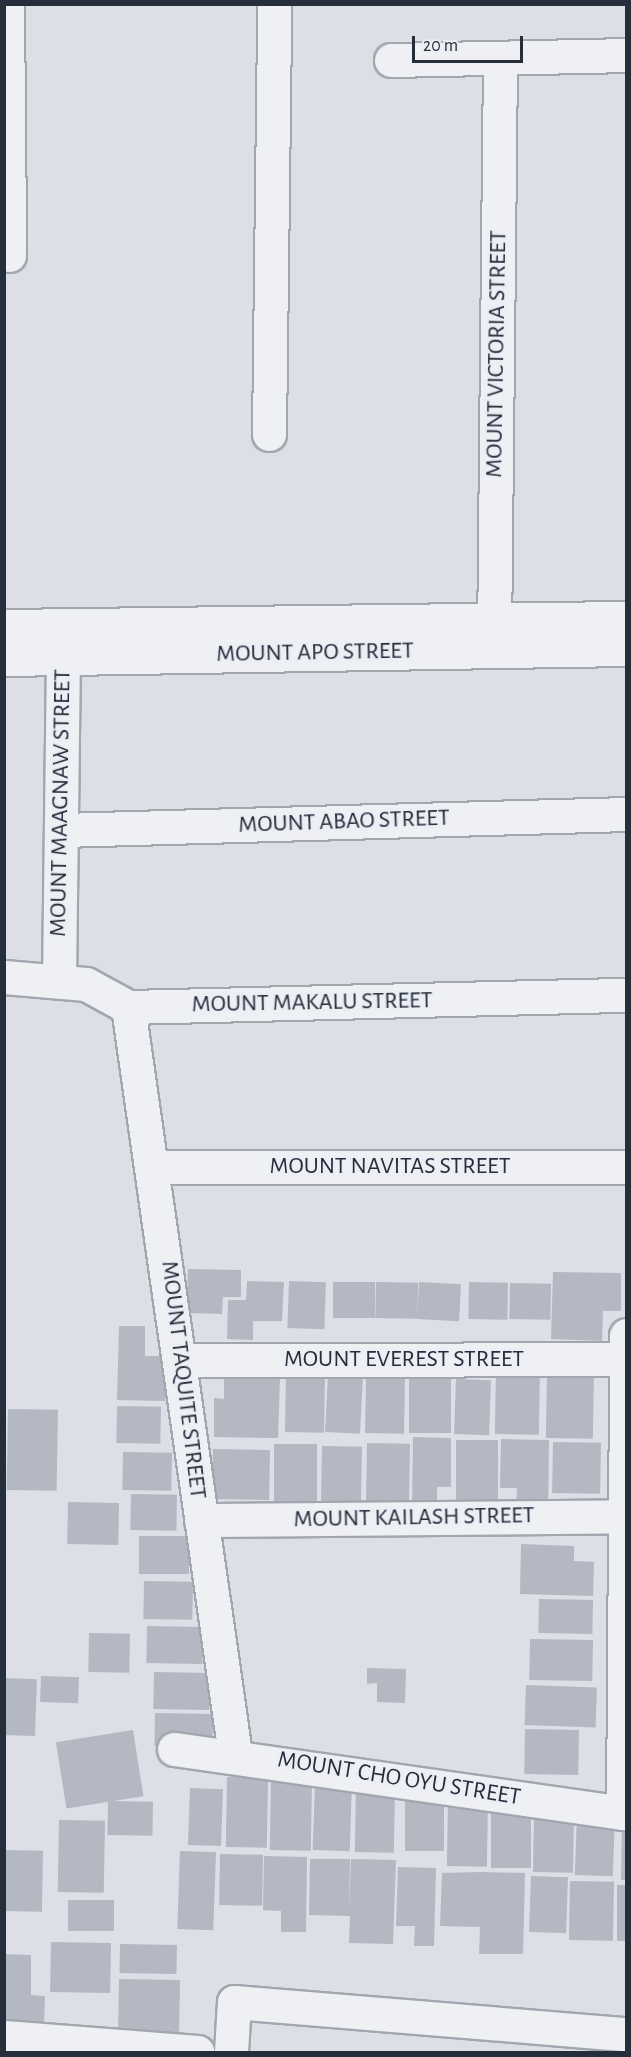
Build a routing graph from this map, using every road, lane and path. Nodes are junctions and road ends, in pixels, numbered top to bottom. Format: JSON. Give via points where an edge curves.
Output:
{"nodes":[{"id":1,"x":7,"y":4,"type":"edge"},
{"id":2,"x":274,"y":4,"type":"edge"},
{"id":3,"x":627,"y":55,"type":"edge"},
{"id":4,"x":500,"y":58,"type":"junction"},
{"id":5,"x":391,"y":60,"type":"dead end"},
{"id":6,"x":9,"y":255,"type":"dead end"},
{"id":7,"x":269,"y":434,"type":"dead end"},
{"id":8,"x":627,"y":618,"type":"edge"},
{"id":9,"x":63,"y":625,"type":"junction"},
{"id":10,"x":4,"y":626,"type":"edge"},
{"id":11,"x":494,"y":634,"type":"junction"},
{"id":12,"x":627,"y":650,"type":"edge"},
{"id":13,"x":63,"y":658,"type":"junction"},
{"id":14,"x":4,"y":659,"type":"edge"},
{"id":15,"x":627,"y":814,"type":"edge"},
{"id":16,"x":62,"y":830,"type":"junction"},
{"id":17,"x":4,"y":977,"type":"edge"},
{"id":18,"x":59,"y":981,"type":"junction"},
{"id":19,"x":627,"y":995,"type":"edge"},
{"id":20,"x":128,"y":1007,"type":"junction"},
{"id":21,"x":154,"y":1167,"type":"junction"},
{"id":22,"x":627,"y":1167,"type":"edge"},
{"id":23,"x":627,"y":1335,"type":"edge"},
{"id":24,"x":626,"y":1359,"type":"edge"},
{"id":25,"x":182,"y":1360,"type":"junction"},
{"id":26,"x":626,"y":1516,"type":"edge"},
{"id":27,"x":201,"y":1520,"type":"junction"},
{"id":28,"x":174,"y":1749,"type":"dead end"},
{"id":29,"x":235,"y":1754,"type":"junction"},
{"id":30,"x":625,"y":1780,"type":"edge"},
{"id":31,"x":625,"y":1813,"type":"edge"},
{"id":32,"x":627,"y":2034,"type":"edge"},
{"id":33,"x":4,"y":2037,"type":"edge"},
{"id":34,"x":197,"y":2052,"type":"edge"},
{"id":35,"x":231,"y":2052,"type":"edge"}],
"edges":[{"from":1,"to":6,"type":"street"},
{"from":2,"to":7,"type":"street"},
{"from":3,"to":4,"type":"street"},
{"from":4,"to":5,"type":"street"},
{"from":4,"to":11,"type":"street","name":"MOUNT VICTORIA STREET"},
{"from":8,"to":11,"type":"street","name":"MOUNT APO STREET"},
{"from":9,"to":10,"type":"street","name":"MOUNT APO STREET"},
{"from":9,"to":11,"type":"street","name":"MOUNT APO STREET"},
{"from":9,"to":13,"type":"street","name":"MOUNT MAAGNAW STREET"},
{"from":11,"to":12,"type":"street","name":"MOUNT APO STREET"},
{"from":11,"to":13,"type":"street","name":"MOUNT APO STREET"},
{"from":13,"to":14,"type":"street","name":"MOUNT APO STREET"},
{"from":13,"to":16,"type":"street","name":"MOUNT MAAGNAW STREET"},
{"from":15,"to":16,"type":"street","name":"MOUNT ABAO STREET"},
{"from":16,"to":18,"type":"street","name":"MOUNT MAAGNAW STREET"},
{"from":17,"to":18,"type":"street"},
{"from":18,"to":20,"type":"street","via":[[110,993]]},
{"from":19,"to":20,"type":"street","name":"MOUNT MAKALU STREET"},
{"from":20,"to":21,"type":"street","name":"MOUNT TAQUITE STREET"},
{"from":21,"to":22,"type":"street","name":"MOUNT NAVITAS STREET"},
{"from":21,"to":25,"type":"street","name":"MOUNT TAQUITE STREET"},
{"from":23,"to":24,"type":"street"},
{"from":24,"to":25,"type":"street","name":"MOUNT EVEREST STREET"},
{"from":24,"to":26,"type":"street"},
{"from":25,"to":27,"type":"street","name":"MOUNT TAQUITE STREET"},
{"from":26,"to":27,"type":"street","name":"MOUNT KAILASH STREET"},
{"from":26,"to":30,"type":"street"},
{"from":27,"to":29,"type":"street","name":"MOUNT TAQUITE STREET"},
{"from":28,"to":29,"type":"street","name":"MOUNT CHO OYU STREET"},
{"from":29,"to":31,"type":"street","name":"MOUNT CHO OYU STREET"},
{"from":30,"to":31,"type":"street"},
{"from":32,"to":35,"type":"street","via":[[234,2002]]},
{"from":33,"to":34,"type":"street"}]}
